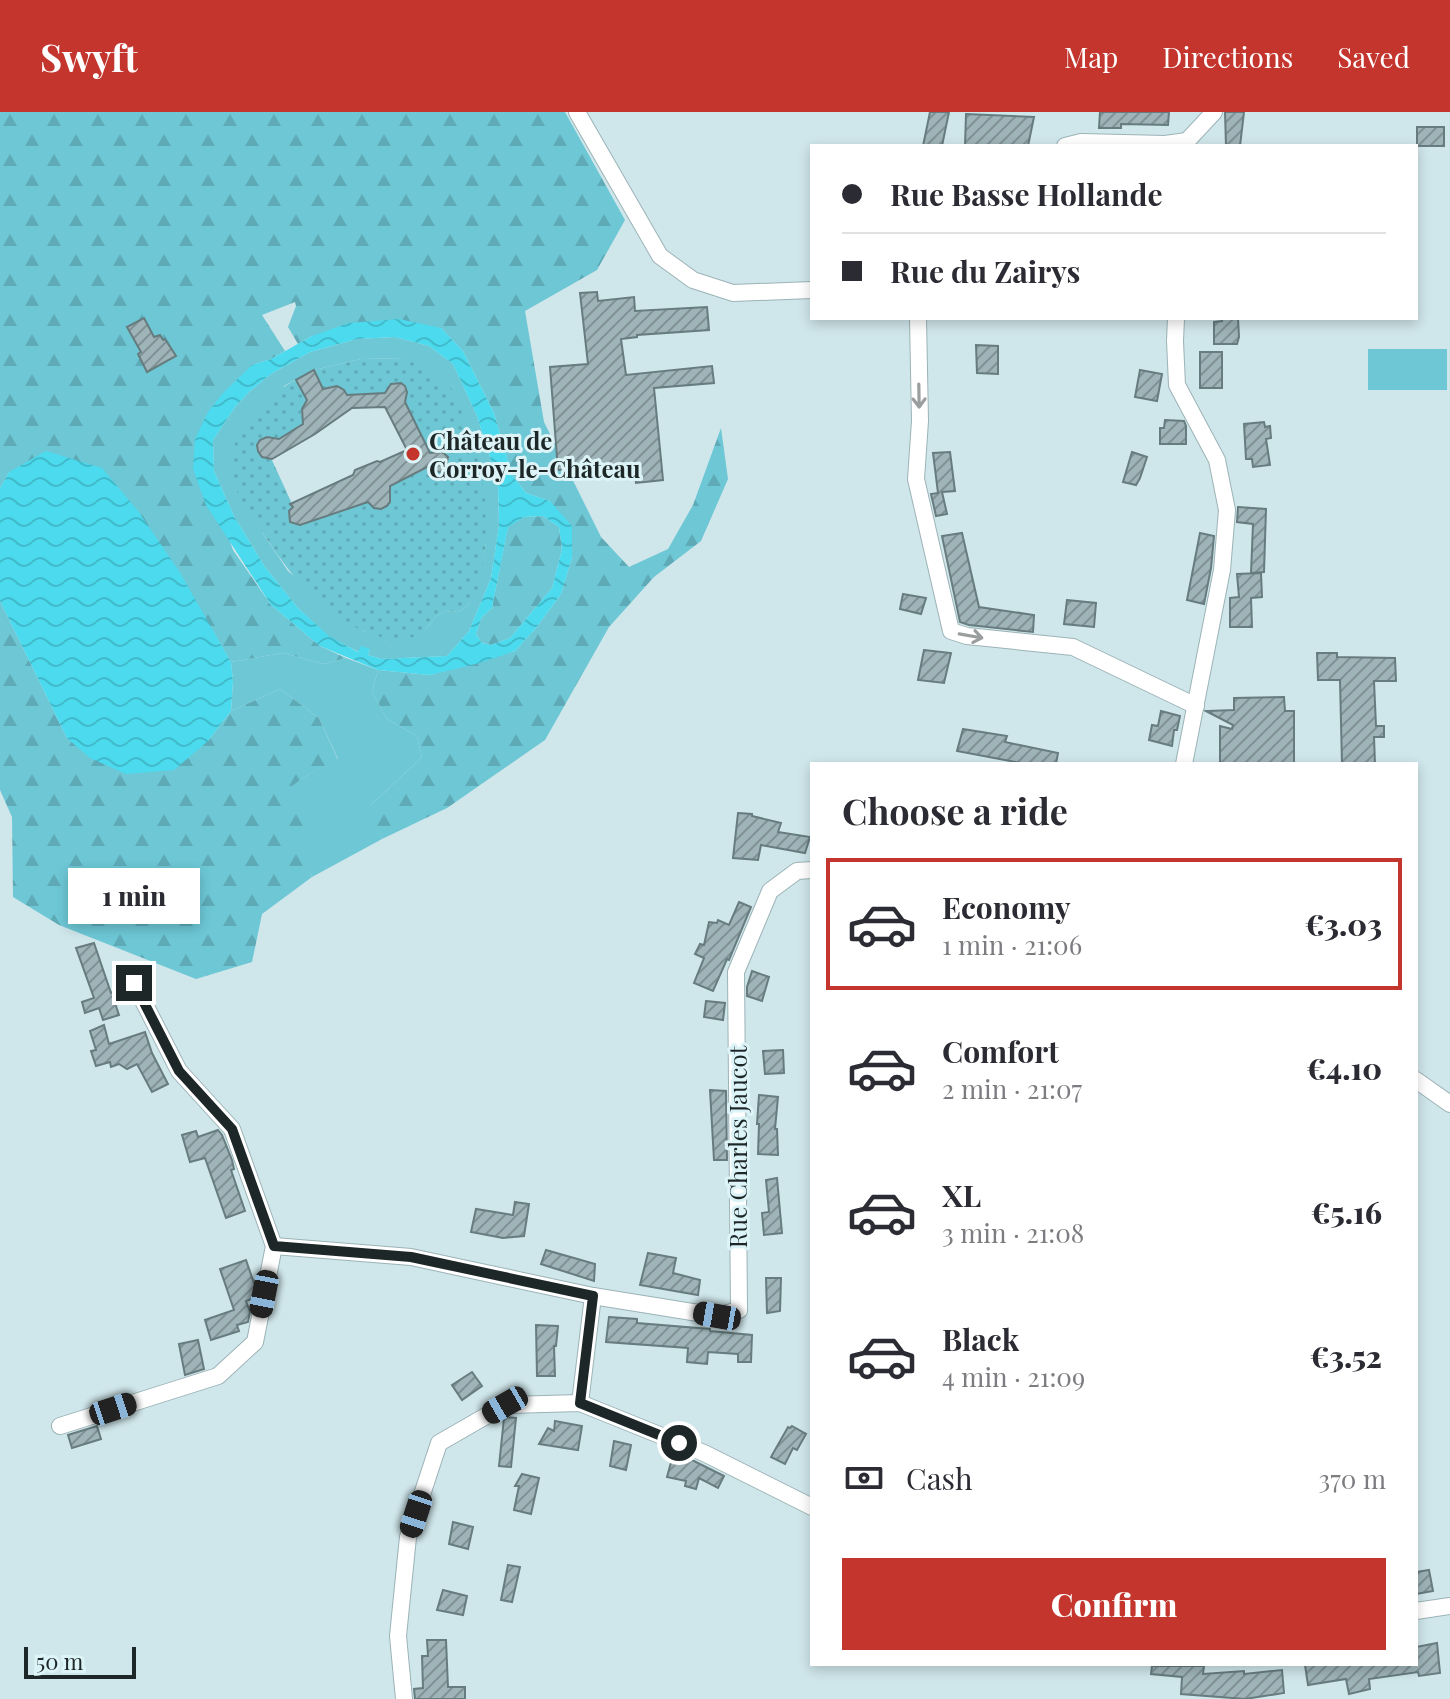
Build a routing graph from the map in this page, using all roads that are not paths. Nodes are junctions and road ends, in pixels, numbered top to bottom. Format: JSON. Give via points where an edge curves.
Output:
{"nodes":[{"id":1,"x":577,"y":112,"type":"edge"},
{"id":2,"x":1214,"y":112,"type":"edge"},
{"id":3,"x":1187,"y":143,"type":"edge"},
{"id":4,"x":1073,"y":144,"type":"edge"},
{"id":5,"x":1165,"y":144,"type":"edge"},
{"id":6,"x":1165,"y":144,"type":"edge"},
{"id":7,"x":810,"y":290,"type":"edge"},
{"id":8,"x":918,"y":320,"type":"edge"},
{"id":9,"x":1176,"y":320,"type":"edge"},
{"id":10,"x":1196,"y":706,"type":"junction"},
{"id":11,"x":1184,"y":762,"type":"edge"},
{"id":12,"x":810,"y":870,"type":"edge"},
{"id":13,"x":134,"y":983,"type":"dead end"},
{"id":14,"x":1418,"y":1081,"type":"edge"},
{"id":15,"x":1450,"y":1104,"type":"edge"},
{"id":16,"x":274,"y":1246,"type":"junction"},
{"id":17,"x":593,"y":1296,"type":"junction"},
{"id":18,"x":580,"y":1403,"type":"junction"},
{"id":19,"x":60,"y":1426,"type":"dead end"},
{"id":20,"x":810,"y":1506,"type":"edge"},
{"id":21,"x":1450,"y":1606,"type":"edge"},
{"id":22,"x":1418,"y":1611,"type":"edge"},
{"id":23,"x":404,"y":1699,"type":"edge"}],
"edges":[{"from":1,"to":7,"type":"street","via":[[660,256],[693,280],[733,293]]},
{"from":2,"to":3,"type":"street"},
{"from":3,"to":6,"type":"street"},
{"from":4,"to":5,"type":"street"},
{"from":8,"to":10,"type":"street","one_way":true,"via":[[916,479],[951,631],[1073,647]]},
{"from":9,"to":10,"type":"street","via":[[1177,385],[1217,460],[1227,510],[1222,570]]},
{"from":10,"to":11,"type":"street"},
{"from":12,"to":17,"type":"street","name":"Rue Charles Jaucot","via":[[797,871],[770,891],[736,972],[739,1310],[717,1316]]},
{"from":13,"to":16,"type":"street","via":[[179,1071],[232,1129]]},
{"from":14,"to":15,"type":"street"},
{"from":16,"to":17,"type":"street","via":[[411,1257]]},
{"from":16,"to":19,"type":"street","via":[[255,1342],[218,1376]]},
{"from":17,"to":18,"type":"street"},
{"from":18,"to":20,"type":"street","via":[[704,1453]]},
{"from":18,"to":23,"type":"street","via":[[505,1405],[439,1443],[408,1537],[398,1636]]},
{"from":21,"to":22,"type":"street"}]}
